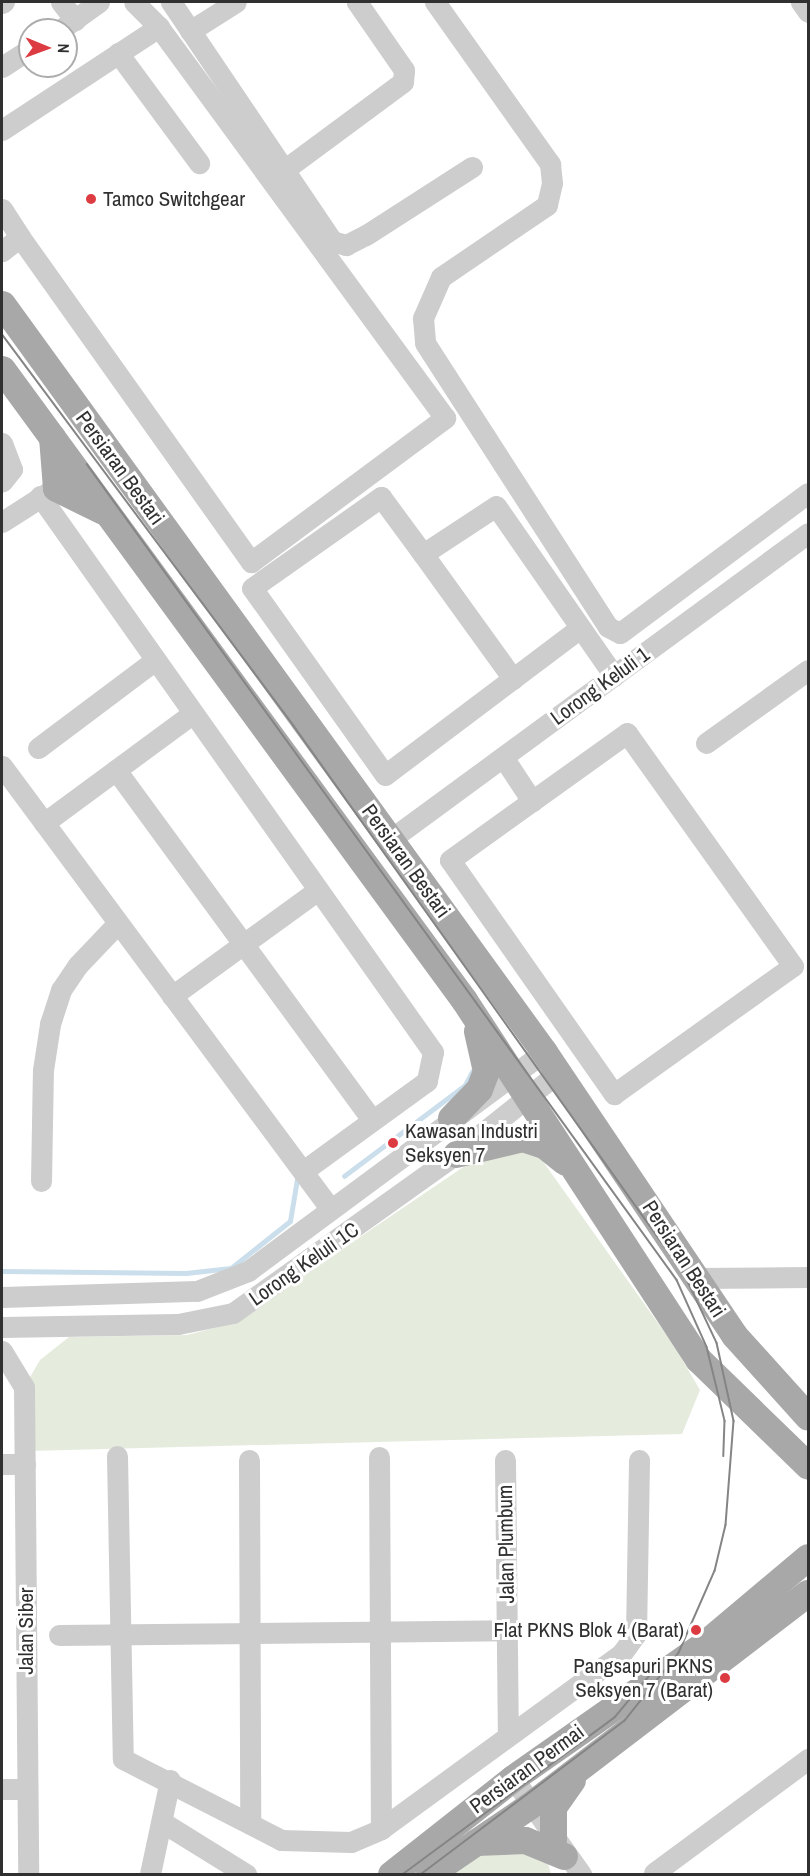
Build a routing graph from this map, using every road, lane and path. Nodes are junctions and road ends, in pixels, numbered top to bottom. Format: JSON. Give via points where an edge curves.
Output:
{"nodes":[{"id":1,"x":61,"y":2,"type":"edge"},
{"id":2,"x":99,"y":2,"type":"edge"},
{"id":3,"x":134,"y":2,"type":"edge"},
{"id":4,"x":171,"y":2,"type":"edge"},
{"id":5,"x":236,"y":2,"type":"edge"},
{"id":6,"x":357,"y":2,"type":"edge"},
{"id":7,"x":435,"y":2,"type":"edge"},
{"id":8,"x":801,"y":2,"type":"edge"},
{"id":9,"x":215,"y":9,"type":"edge"},
{"id":10,"x":808,"y":12,"type":"edge"},
{"id":11,"x":66,"y":18,"type":"edge"},
{"id":12,"x":77,"y":18,"type":"edge"},
{"id":13,"x":159,"y":27,"type":"junction"},
{"id":14,"x":190,"y":31,"type":"junction"},
{"id":15,"x":118,"y":53,"type":"junction"},
{"id":16,"x":18,"y":57,"type":"edge"},
{"id":17,"x":2,"y":67,"type":"edge"},
{"id":18,"x":2,"y":130,"type":"edge"},
{"id":19,"x":199,"y":163,"type":"dead end"},
{"id":20,"x":472,"y":167,"type":"dead end"},
{"id":21,"x":284,"y":170,"type":"junction"},
{"id":22,"x":2,"y":209,"type":"edge"},
{"id":23,"x":20,"y":237,"type":"junction"},
{"id":24,"x":2,"y":251,"type":"edge"},
{"id":25,"x":2,"y":304,"type":"edge"},
{"id":26,"x":2,"y":369,"type":"edge"},
{"id":27,"x":52,"y":437,"type":"junction"},
{"id":28,"x":2,"y":443,"type":"edge"},
{"id":29,"x":78,"y":473,"type":"junction"},
{"id":30,"x":2,"y":482,"type":"edge"},
{"id":31,"x":48,"y":492,"type":"junction"},
{"id":32,"x":808,"y":493,"type":"edge"},
{"id":33,"x":788,"y":508,"type":"junction"},
{"id":34,"x":110,"y":516,"type":"junction"},
{"id":35,"x":2,"y":522,"type":"edge"},
{"id":36,"x":807,"y":534,"type":"edge"},
{"id":37,"x":423,"y":554,"type":"junction"},
{"id":38,"x":580,"y":628,"type":"junction"},
{"id":39,"x":155,"y":660,"type":"junction"},
{"id":40,"x":808,"y":670,"type":"edge"},
{"id":41,"x":614,"y":676,"type":"junction"},
{"id":42,"x":513,"y":679,"type":"junction"},
{"id":43,"x":193,"y":713,"type":"junction"},
{"id":44,"x":706,"y":743,"type":"dead end"},
{"id":45,"x":38,"y":748,"type":"dead end"},
{"id":46,"x":503,"y":757,"type":"junction"},
{"id":47,"x":2,"y":766,"type":"edge"},
{"id":48,"x":116,"y":770,"type":"junction"},
{"id":49,"x":532,"y":801,"type":"junction"},
{"id":50,"x":44,"y":823,"type":"junction"},
{"id":51,"x":391,"y":839,"type":"junction"},
{"id":52,"x":318,"y":890,"type":"junction"},
{"id":53,"x":118,"y":923,"type":"junction"},
{"id":54,"x":243,"y":944,"type":"junction"},
{"id":55,"x":172,"y":996,"type":"junction"},
{"id":56,"x":464,"y":1000,"type":"junction"},
{"id":57,"x":551,"y":1062,"type":"junction"},
{"id":58,"x":521,"y":1086,"type":"junction"},
{"id":59,"x":451,"y":1118,"type":"junction"},
{"id":60,"x":372,"y":1120,"type":"junction"},
{"id":61,"x":456,"y":1154,"type":"junction"},
{"id":62,"x":303,"y":1171,"type":"junction"},
{"id":63,"x":41,"y":1181,"type":"dead end"},
{"id":64,"x":588,"y":1189,"type":"junction"},
{"id":65,"x":330,"y":1207,"type":"junction"},
{"id":66,"x":808,"y":1277,"type":"edge"},
{"id":67,"x":695,"y":1278,"type":"junction"},
{"id":68,"x":2,"y":1297,"type":"edge"},
{"id":69,"x":2,"y":1328,"type":"edge"},
{"id":70,"x":2,"y":1351,"type":"edge"},
{"id":71,"x":806,"y":1416,"type":"edge"},
{"id":72,"x":117,"y":1456,"type":"dead end"},
{"id":73,"x":379,"y":1457,"type":"dead end"},
{"id":74,"x":249,"y":1460,"type":"dead end"},
{"id":75,"x":505,"y":1460,"type":"dead end"},
{"id":76,"x":639,"y":1460,"type":"dead end"},
{"id":77,"x":2,"y":1464,"type":"edge"},
{"id":78,"x":25,"y":1464,"type":"junction"},
{"id":79,"x":806,"y":1467,"type":"edge"},
{"id":80,"x":807,"y":1556,"type":"edge"},
{"id":81,"x":804,"y":1599,"type":"edge"},
{"id":82,"x":507,"y":1630,"type":"junction"},
{"id":83,"x":380,"y":1631,"type":"junction"},
{"id":84,"x":249,"y":1633,"type":"junction"},
{"id":85,"x":118,"y":1634,"type":"junction"},
{"id":86,"x":59,"y":1635,"type":"dead end"},
{"id":87,"x":508,"y":1736,"type":"junction"},
{"id":88,"x":608,"y":1742,"type":"junction"},
{"id":89,"x":808,"y":1759,"type":"edge"},
{"id":90,"x":513,"y":1778,"type":"junction"},
{"id":91,"x":178,"y":1785,"type":"junction"},
{"id":92,"x":2,"y":1789,"type":"edge"},
{"id":93,"x":27,"y":1789,"type":"junction"},
{"id":94,"x":529,"y":1806,"type":"junction"},
{"id":95,"x":250,"y":1824,"type":"junction"},
{"id":96,"x":168,"y":1825,"type":"junction"},
{"id":97,"x":381,"y":1828,"type":"junction"},
{"id":98,"x":474,"y":1842,"type":"junction"},
{"id":99,"x":566,"y":1857,"type":"edge"},
{"id":100,"x":393,"y":1871,"type":"edge"},
{"id":101,"x":654,"y":1873,"type":"dead end"},
{"id":102,"x":28,"y":1875,"type":"edge"},
{"id":103,"x":150,"y":1875,"type":"edge"},
{"id":104,"x":246,"y":1875,"type":"edge"},
{"id":105,"x":429,"y":1875,"type":"edge"}],
"edges":[{"from":1,"to":11,"type":"street"},
{"from":2,"to":12,"type":"street"},
{"from":3,"to":13,"type":"street"},
{"from":4,"to":14,"type":"street"},
{"from":5,"to":9,"type":"street"},
{"from":6,"to":21,"type":"street","via":[[404,70],[403,82]]},
{"from":7,"to":33,"type":"street","via":[[550,164],[552,183],[547,205],[441,277],[423,318],[425,343],[608,627],[620,633]]},
{"from":8,"to":10,"type":"street"},
{"from":9,"to":14,"type":"street"},
{"from":13,"to":15,"type":"street"},
{"from":13,"to":23,"type":"street","via":[[445,418],[251,562]]},
{"from":14,"to":21,"type":"street"},
{"from":15,"to":18,"type":"street"},
{"from":15,"to":19,"type":"street"},
{"from":16,"to":17,"type":"street"},
{"from":20,"to":21,"type":"street","via":[[346,245],[332,241]]},
{"from":22,"to":23,"type":"street"},
{"from":23,"to":24,"type":"street"},
{"from":25,"to":51,"type":"main road","name":"Persiaran Bestari"},
{"from":26,"to":27,"type":"main road","name":"Persiaran Bestari"},
{"from":27,"to":29,"type":"main road","name":"Persiaran Bestari"},
{"from":27,"to":31,"type":"main road"},
{"from":28,"to":30,"type":"street","via":[[12,469]]},
{"from":29,"to":31,"type":"street"},
{"from":29,"to":34,"type":"main road","name":"Persiaran Bestari"},
{"from":31,"to":34,"type":"main road"},
{"from":31,"to":35,"type":"street"},
{"from":31,"to":39,"type":"street"},
{"from":32,"to":33,"type":"street"},
{"from":33,"to":36,"type":"street"},
{"from":34,"to":56,"type":"main road","name":"Persiaran Bestari"},
{"from":36,"to":41,"type":"street","name":"Lorong Keluli 1"},
{"from":37,"to":38,"type":"street","via":[[496,506]]},
{"from":37,"to":42,"type":"street"},
{"from":37,"to":42,"type":"street","via":[[381,497],[252,588],[385,775]]},
{"from":38,"to":41,"type":"street"},
{"from":38,"to":42,"type":"street"},
{"from":39,"to":43,"type":"street"},
{"from":39,"to":45,"type":"street"},
{"from":40,"to":44,"type":"street"},
{"from":41,"to":46,"type":"street","name":"Lorong Keluli 1"},
{"from":43,"to":48,"type":"street"},
{"from":43,"to":52,"type":"street"},
{"from":46,"to":49,"type":"street"},
{"from":46,"to":51,"type":"street","name":"Lorong Keluli 1"},
{"from":47,"to":50,"type":"street"},
{"from":48,"to":50,"type":"street"},
{"from":48,"to":54,"type":"street"},
{"from":49,"to":49,"type":"street","via":[[450,860],[614,1094],[793,966],[627,734]]},
{"from":50,"to":53,"type":"street"},
{"from":51,"to":57,"type":"main road","name":"Persiaran Bestari"},
{"from":52,"to":54,"type":"street"},
{"from":52,"to":60,"type":"street","via":[[433,1052],[427,1081]]},
{"from":53,"to":55,"type":"street"},
{"from":53,"to":63,"type":"street","via":[[78,965],[61,990],[50,1024],[43,1070]]},
{"from":54,"to":55,"type":"street"},
{"from":54,"to":60,"type":"street"},
{"from":55,"to":62,"type":"street"},
{"from":56,"to":58,"type":"main road","name":"Persiaran Bestari"},
{"from":56,"to":59,"type":"main road","via":[[484,1046],[486,1071],[479,1089]]},
{"from":57,"to":58,"type":"street","name":"Lorong Keluli 1C"},
{"from":57,"to":67,"type":"main road","name":"Persiaran Bestari"},
{"from":58,"to":59,"type":"street","name":"Lorong Keluli 1C"},
{"from":58,"to":61,"type":"street","name":"Lorong Keluli 1C"},
{"from":58,"to":64,"type":"main road","name":"Persiaran Bestari"},
{"from":59,"to":65,"type":"street","name":"Lorong Keluli 1C"},
{"from":60,"to":62,"type":"street"},
{"from":61,"to":64,"type":"main road","via":[[507,1138],[534,1140],[554,1151]]},
{"from":61,"to":69,"type":"street","name":"Lorong Keluli 1C","via":[[234,1313],[178,1324]]},
{"from":62,"to":65,"type":"street"},
{"from":64,"to":79,"type":"main road","name":"Persiaran Bestari","via":[[698,1359]]},
{"from":65,"to":68,"type":"street","name":"Lorong Keluli 1C","via":[[248,1271],[197,1291]]},
{"from":66,"to":67,"type":"street"},
{"from":67,"to":71,"type":"main road","name":"Persiaran Bestari","via":[[734,1335]]},
{"from":70,"to":78,"type":"street","name":"Jalan Siber","via":[[24,1387]]},
{"from":72,"to":85,"type":"street"},
{"from":73,"to":83,"type":"street"},
{"from":74,"to":84,"type":"street"},
{"from":75,"to":82,"type":"street","name":"Jalan Plumbum"},
{"from":76,"to":87,"type":"street","via":[[636,1634],[622,1653]]},
{"from":77,"to":78,"type":"street"},
{"from":78,"to":93,"type":"street","name":"Jalan Siber"},
{"from":80,"to":90,"type":"main road","name":"Persiaran Permai","via":[[703,1645]]},
{"from":81,"to":88,"type":"main road","name":"Persiaran Permai"},
{"from":82,"to":83,"type":"street"},
{"from":82,"to":87,"type":"street","name":"Jalan Plumbum"},
{"from":83,"to":84,"type":"street"},
{"from":83,"to":97,"type":"street"},
{"from":84,"to":85,"type":"street"},
{"from":84,"to":95,"type":"street"},
{"from":85,"to":86,"type":"street"},
{"from":85,"to":91,"type":"street","via":[[120,1752],[133,1765]]},
{"from":87,"to":97,"type":"street"},
{"from":88,"to":94,"type":"main road","name":"Persiaran Permai"},
{"from":88,"to":99,"type":"main road","via":[[560,1792],[553,1807]]},
{"from":89,"to":101,"type":"street"},
{"from":90,"to":94,"type":"street"},
{"from":90,"to":100,"type":"main road","name":"Persiaran Permai"},
{"from":91,"to":95,"type":"street"},
{"from":91,"to":96,"type":"street"},
{"from":92,"to":93,"type":"street"},
{"from":93,"to":102,"type":"street","name":"Jalan Siber"},
{"from":94,"to":98,"type":"main road","name":"Persiaran Permai"},
{"from":94,"to":99,"type":"street"},
{"from":95,"to":97,"type":"street","via":[[281,1839],[316,1841],[351,1842]]},
{"from":96,"to":103,"type":"street"},
{"from":96,"to":104,"type":"street"},
{"from":98,"to":99,"type":"main road","via":[[525,1840]]},
{"from":98,"to":105,"type":"main road","name":"Persiaran Permai"}]}
